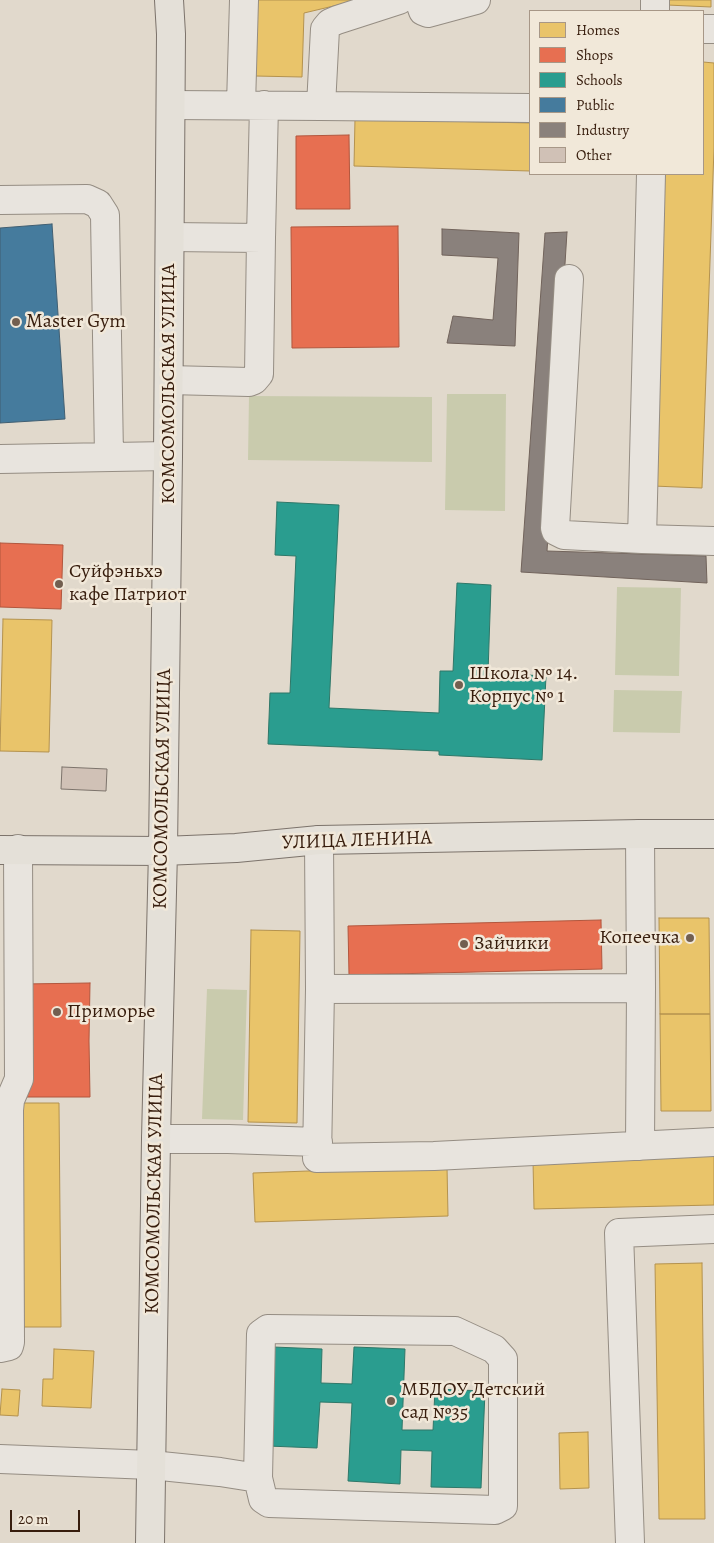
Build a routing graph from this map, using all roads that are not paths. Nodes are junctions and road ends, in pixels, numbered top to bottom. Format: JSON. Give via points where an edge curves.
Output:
{"nodes":[{"id":1,"x":169,"y":0,"type":"edge"},
{"id":2,"x":186,"y":0,"type":"edge"},
{"id":3,"x":244,"y":0,"type":"edge"},
{"id":4,"x":399,"y":0,"type":"edge"},
{"id":5,"x":419,"y":0,"type":"edge"},
{"id":6,"x":476,"y":0,"type":"edge"},
{"id":7,"x":171,"y":34,"type":"junction"},
{"id":8,"x":171,"y":105,"type":"junction"},
{"id":9,"x":253,"y":105,"type":"junction"},
{"id":10,"x":321,"y":106,"type":"junction"},
{"id":11,"x":529,"y":108,"type":"edge"},
{"id":12,"x":651,"y":175,"type":"edge"},
{"id":13,"x":0,"y":200,"type":"edge"},
{"id":14,"x":170,"y":237,"type":"junction"},
{"id":15,"x":261,"y":238,"type":"junction"},
{"id":16,"x":569,"y":279,"type":"dead end"},
{"id":17,"x":169,"y":380,"type":"junction"},
{"id":18,"x":109,"y":456,"type":"junction"},
{"id":19,"x":168,"y":456,"type":"junction"},
{"id":20,"x":0,"y":459,"type":"edge"},
{"id":21,"x":642,"y":540,"type":"junction"},
{"id":22,"x":714,"y":540,"type":"edge"},
{"id":23,"x":640,"y":834,"type":"junction"},
{"id":24,"x":714,"y":834,"type":"edge"},
{"id":25,"x":319,"y":840,"type":"junction"},
{"id":26,"x":9,"y":850,"type":"edge"},
{"id":27,"x":163,"y":850,"type":"junction"},
{"id":28,"x":641,"y":988,"type":"junction"},
{"id":29,"x":320,"y":989,"type":"junction"},
{"id":30,"x":156,"y":1140,"type":"junction"},
{"id":31,"x":318,"y":1142,"type":"junction"},
{"id":32,"x":714,"y":1142,"type":"edge"},
{"id":33,"x":640,"y":1146,"type":"junction"},
{"id":34,"x":714,"y":1229,"type":"edge"},
{"id":35,"x":0,"y":1348,"type":"edge"},
{"id":36,"x":0,"y":1459,"type":"edge"},
{"id":37,"x":151,"y":1465,"type":"junction"},
{"id":38,"x":258,"y":1478,"type":"junction"},
{"id":39,"x":150,"y":1543,"type":"edge"},
{"id":40,"x":630,"y":1543,"type":"edge"}],
"edges":[{"from":1,"to":7,"type":"main road","name":"КОМСОМОЛЬСКАЯ УЛИЦА"},
{"from":2,"to":7,"type":"main road","name":"КОМСОМОЛЬСКАЯ УЛИЦА"},
{"from":3,"to":9,"type":"street"},
{"from":4,"to":10,"type":"street","via":[[330,23],[326,29]]},
{"from":5,"to":6,"type":"street","via":[[423,11],[428,13]]},
{"from":7,"to":8,"type":"main road","name":"КОМСОМОЛЬСКАЯ УЛИЦА"},
{"from":8,"to":9,"type":"street"},
{"from":8,"to":14,"type":"main road","name":"КОМСОМОЛЬСКАЯ УЛИЦА"},
{"from":9,"to":10,"type":"street"},
{"from":9,"to":15,"type":"street"},
{"from":10,"to":11,"type":"street"},
{"from":12,"to":21,"type":"street"},
{"from":13,"to":18,"type":"street","via":[[87,199],[98,204],[105,215]]},
{"from":14,"to":15,"type":"street"},
{"from":14,"to":17,"type":"main road","name":"КОМСОМОЛЬСКАЯ УЛИЦА"},
{"from":15,"to":17,"type":"street","via":[[259,374],[249,382]]},
{"from":16,"to":21,"type":"street","via":[[554,528],[564,534]]},
{"from":17,"to":19,"type":"main road","name":"КОМСОМОЛЬСКАЯ УЛИЦА"},
{"from":18,"to":19,"type":"street"},
{"from":18,"to":20,"type":"street"},
{"from":19,"to":27,"type":"main road","name":"КОМСОМОЛЬСКАЯ УЛИЦА"},
{"from":21,"to":22,"type":"street"},
{"from":23,"to":24,"type":"main road","name":"УЛИЦА ЛЕНИНА"},
{"from":23,"to":25,"type":"main road","name":"УЛИЦА ЛЕНИНА"},
{"from":23,"to":28,"type":"street"},
{"from":25,"to":27,"type":"main road","name":"УЛИЦА ЛЕНИНА","via":[[236,848]]},
{"from":25,"to":29,"type":"street"},
{"from":26,"to":27,"type":"main road","name":"УЛИЦА ЛЕНИНА"},
{"from":26,"to":35,"type":"street","via":[[19,1079],[9,1110],[10,1342],[9,1346]]},
{"from":27,"to":30,"type":"main road","name":"КОМСОМОЛЬСКАЯ УЛИЦА"},
{"from":28,"to":29,"type":"street"},
{"from":28,"to":33,"type":"street"},
{"from":29,"to":31,"type":"street"},
{"from":30,"to":31,"type":"street"},
{"from":30,"to":37,"type":"main road","name":"КОМСОМОЛЬСКАЯ УЛИЦА"},
{"from":31,"to":33,"type":"street","via":[[318,1158]]},
{"from":32,"to":33,"type":"street"},
{"from":34,"to":40,"type":"street","via":[[620,1233]]},
{"from":36,"to":37,"type":"street"},
{"from":37,"to":38,"type":"street"},
{"from":37,"to":39,"type":"main road","name":"КОМСОМОЛЬСКАЯ УЛИЦА"},
{"from":38,"to":38,"type":"street","via":[[263,1499],[269,1503],[494,1510],[503,1506],[503,1358],[494,1349],[455,1331],[268,1329],[261,1334]]}]}
